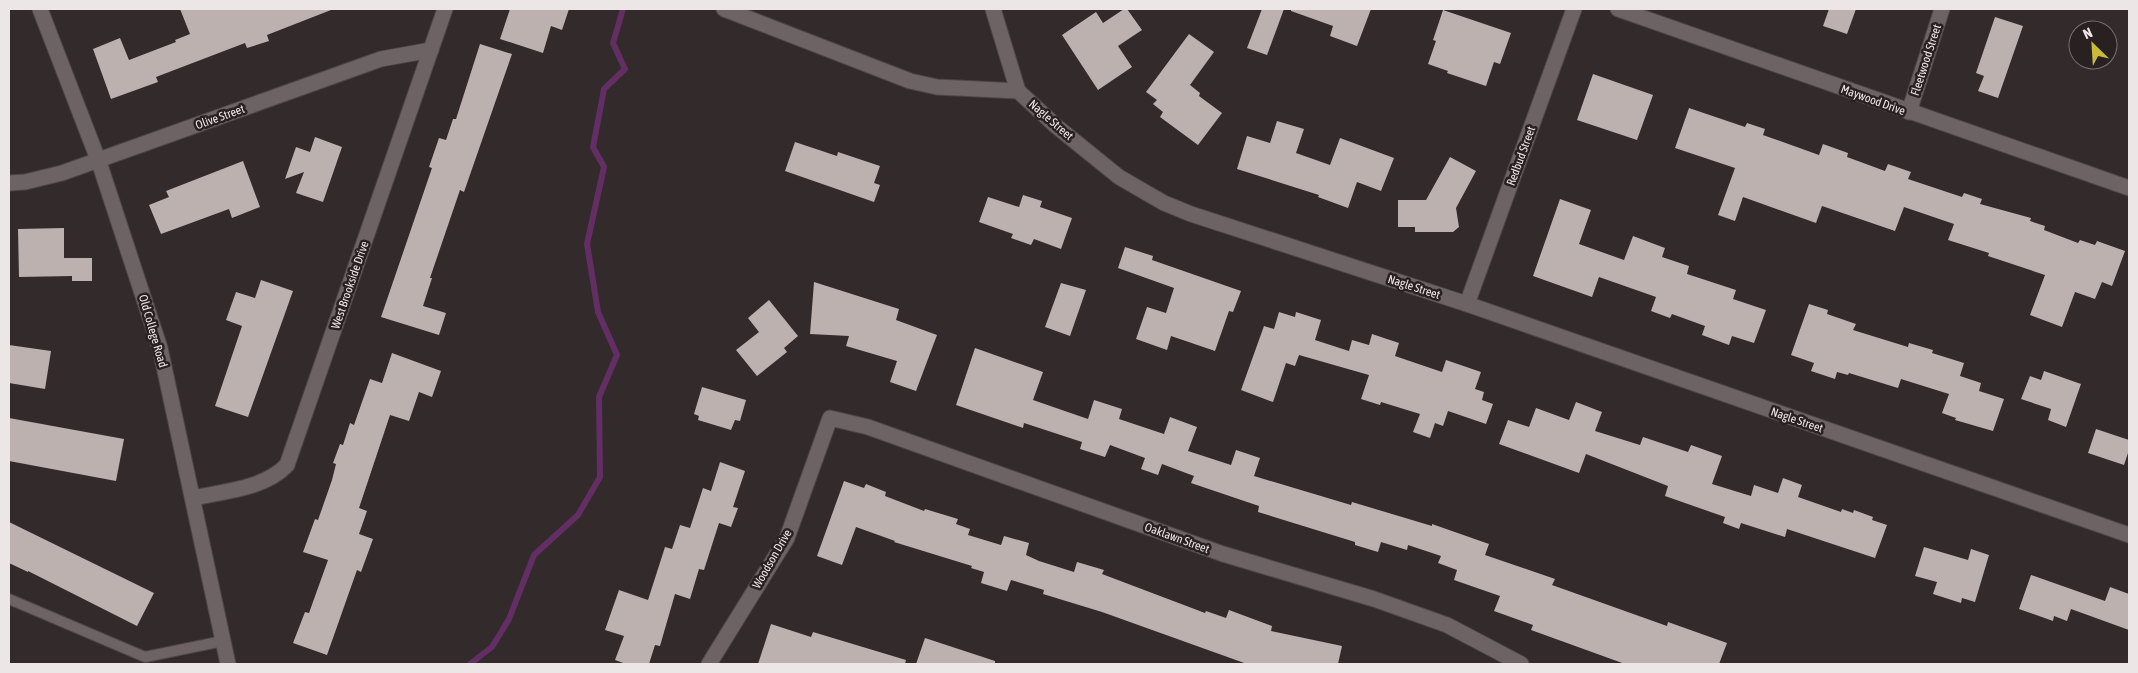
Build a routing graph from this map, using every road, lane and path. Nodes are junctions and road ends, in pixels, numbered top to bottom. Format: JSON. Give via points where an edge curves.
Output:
{"nodes":[{"id":1,"x":40,"y":9,"type":"edge"},
{"id":2,"x":445,"y":9,"type":"edge"},
{"id":3,"x":724,"y":9,"type":"edge"},
{"id":4,"x":993,"y":9,"type":"edge"},
{"id":5,"x":1574,"y":9,"type":"edge"},
{"id":6,"x":1618,"y":9,"type":"edge"},
{"id":7,"x":1942,"y":9,"type":"edge"},
{"id":8,"x":431,"y":50,"type":"junction"},
{"id":9,"x":1018,"y":91,"type":"junction"},
{"id":10,"x":1909,"y":112,"type":"junction"},
{"id":11,"x":99,"y":162,"type":"junction"},
{"id":12,"x":9,"y":183,"type":"edge"},
{"id":13,"x":2129,"y":188,"type":"edge"},
{"id":14,"x":1467,"y":304,"type":"junction"},
{"id":15,"x":830,"y":418,"type":"joint"},
{"id":16,"x":193,"y":498,"type":"junction"},
{"id":17,"x":2129,"y":535,"type":"edge"},
{"id":18,"x":9,"y":599,"type":"edge"},
{"id":19,"x":223,"y":641,"type":"junction"},
{"id":20,"x":228,"y":664,"type":"edge"},
{"id":21,"x":709,"y":664,"type":"edge"},
{"id":22,"x":1521,"y":664,"type":"edge"}],
"edges":[{"from":1,"to":11,"type":"street","name":"Old College Road"},
{"from":2,"to":8,"type":"street","name":"West Brookside Drive"},
{"from":3,"to":9,"type":"street","name":"Nagle Street","via":[[910,80],[937,86]]},
{"from":4,"to":9,"type":"street"},
{"from":5,"to":14,"type":"street","name":"Redbud Street"},
{"from":6,"to":10,"type":"street","name":"Maywood Drive"},
{"from":7,"to":10,"type":"street","name":"Fleetwood Street"},
{"from":8,"to":11,"type":"street","name":"Olive Street","via":[[380,59]]},
{"from":8,"to":16,"type":"street","name":"West Brookside Drive","via":[[287,465],[278,476],[262,482]]},
{"from":9,"to":14,"type":"street","name":"Nagle Street","via":[[1119,177],[1164,203]]},
{"from":10,"to":13,"type":"street","name":"Maywood Drive"},
{"from":11,"to":12,"type":"street","name":"Olive Street","via":[[34,180]]},
{"from":11,"to":16,"type":"street","name":"Old College Road","via":[[160,348]]},
{"from":14,"to":17,"type":"street","name":"Nagle Street"},
{"from":15,"to":21,"type":"street","name":"Woodson Drive","via":[[787,538]]},
{"from":15,"to":22,"type":"street","name":"Oaklawn Street","via":[[868,427],[1223,554],[1374,599],[1438,622]]},
{"from":16,"to":19,"type":"street","name":"Old College Road"},
{"from":18,"to":19,"type":"lane","via":[[144,656]]},
{"from":19,"to":20,"type":"street","name":"Old College Road"}]}
